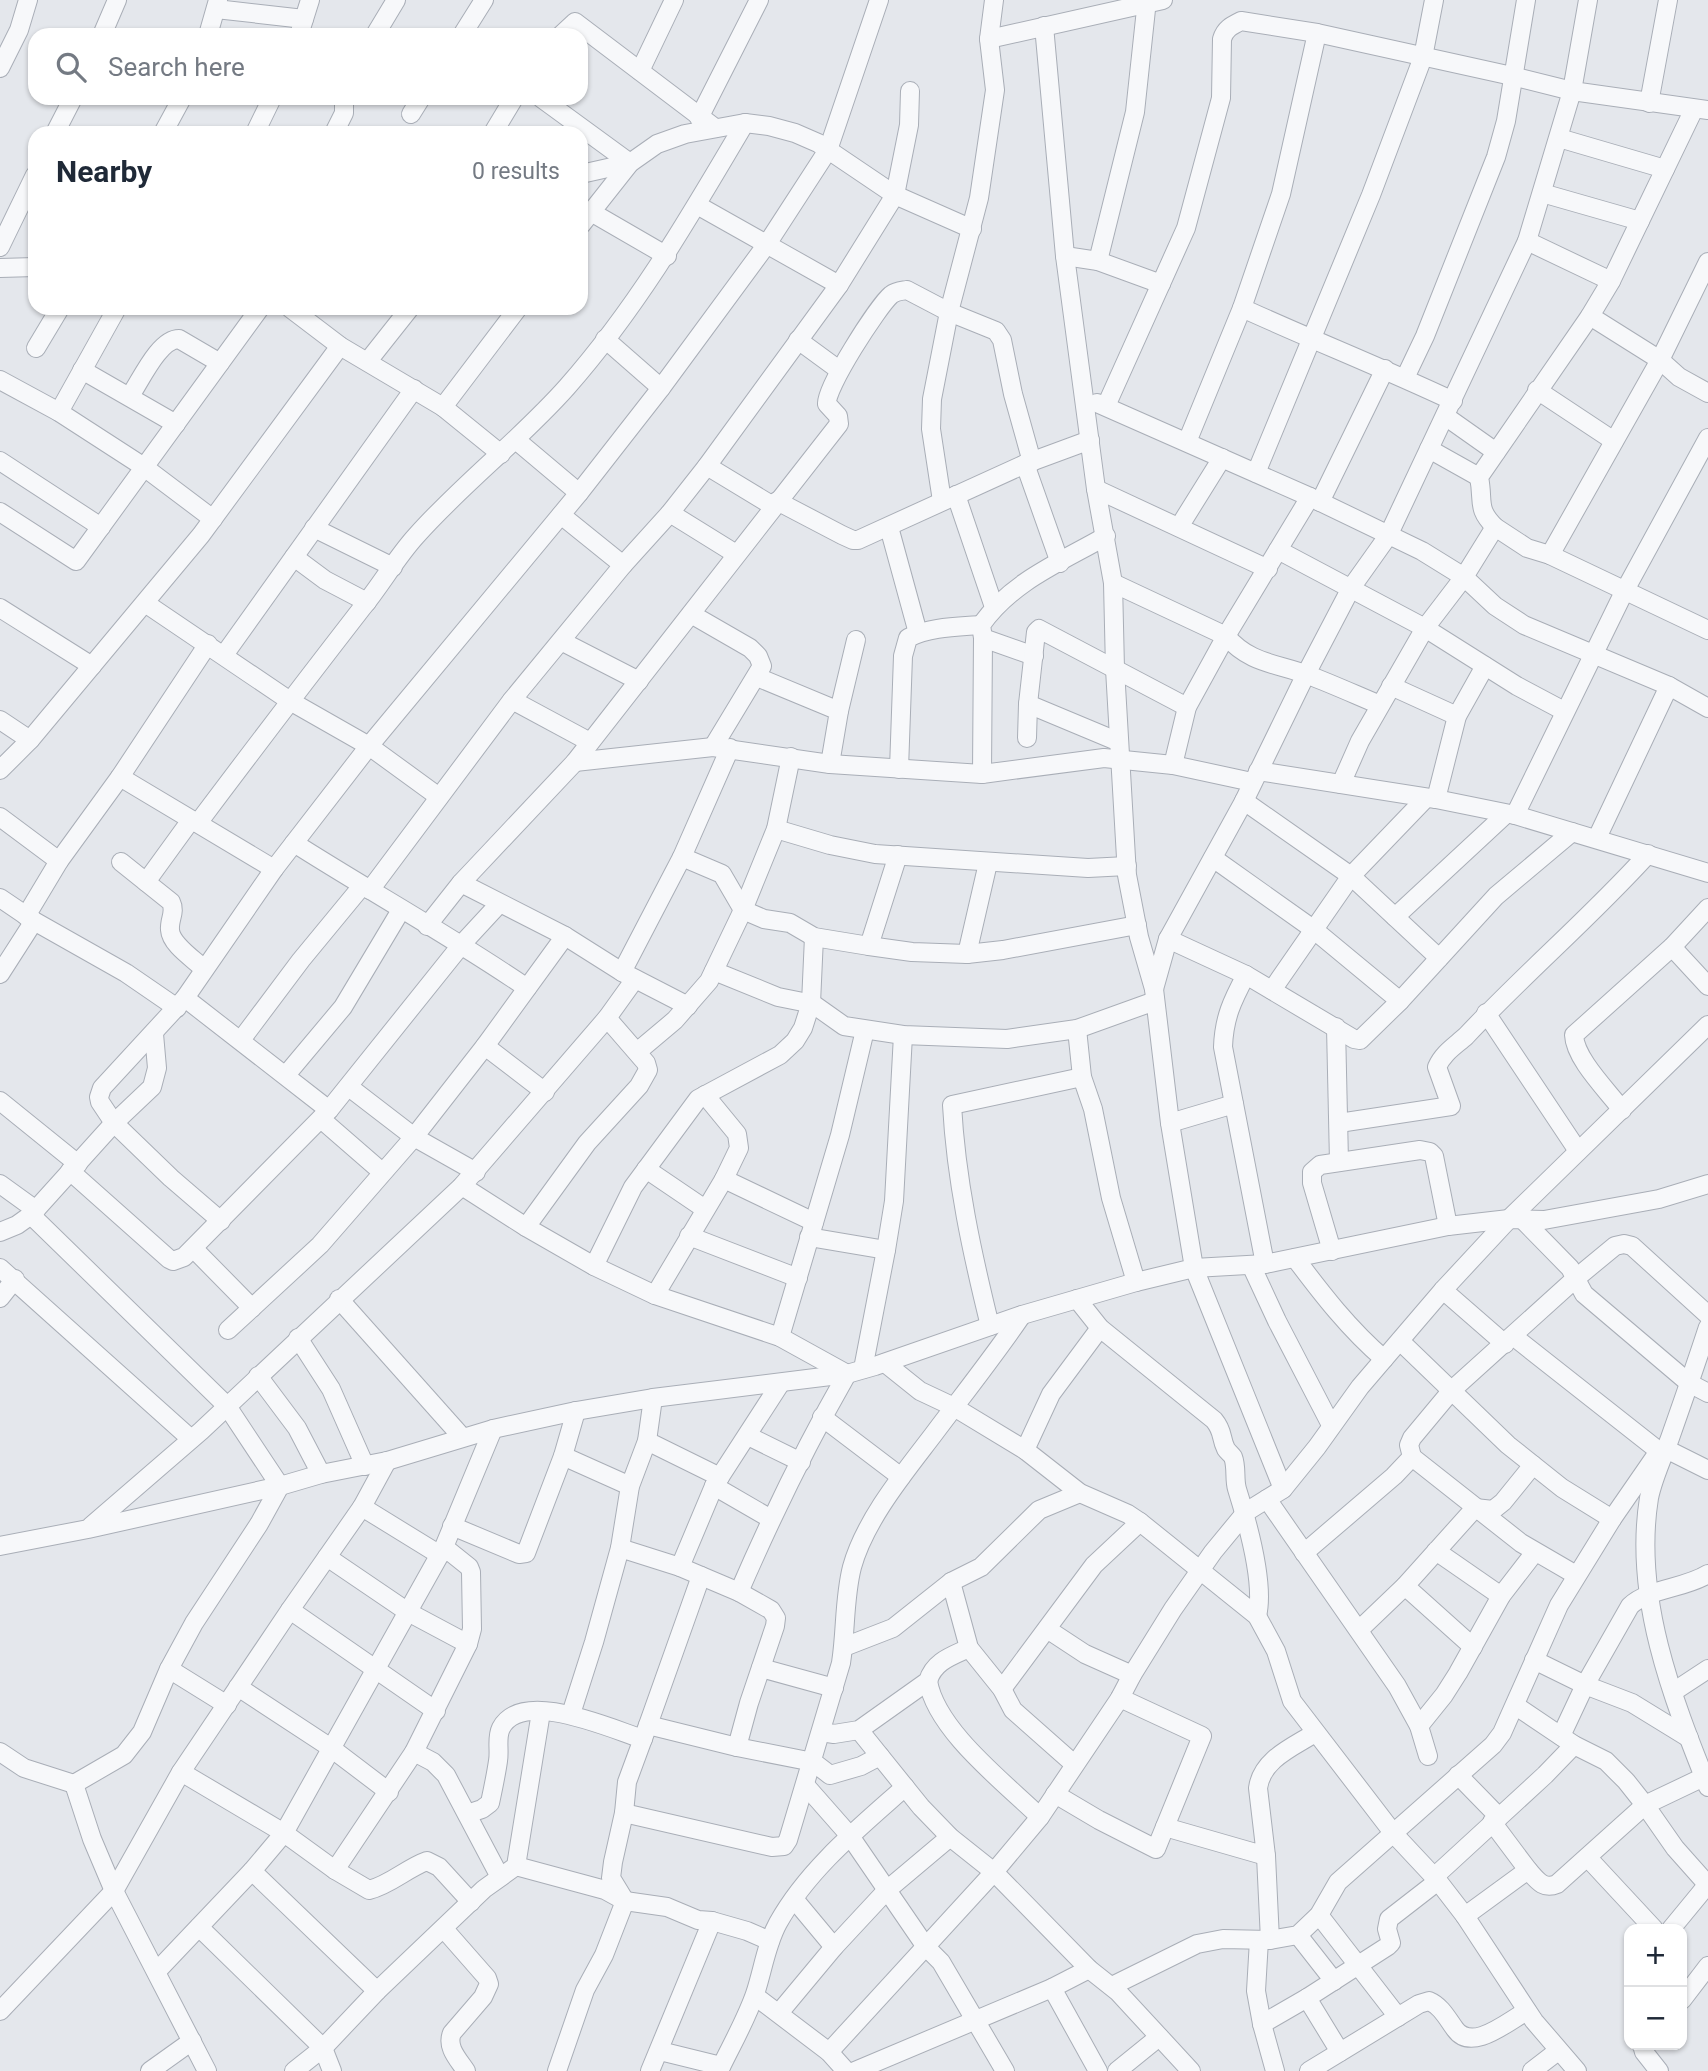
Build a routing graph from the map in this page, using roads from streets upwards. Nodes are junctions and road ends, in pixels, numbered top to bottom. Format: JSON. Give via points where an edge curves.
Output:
{"nodes":[{"id":1,"x":28,"y":0,"type":"edge"},
{"id":2,"x":117,"y":0,"type":"edge"},
{"id":3,"x":310,"y":0,"type":"edge"},
{"id":4,"x":396,"y":0,"type":"edge"},
{"id":5,"x":484,"y":0,"type":"edge"},
{"id":6,"x":674,"y":0,"type":"edge"},
{"id":7,"x":759,"y":0,"type":"edge"},
{"id":8,"x":879,"y":0,"type":"edge"},
{"id":9,"x":994,"y":0,"type":"edge"},
{"id":10,"x":1434,"y":0,"type":"edge"},
{"id":11,"x":1525,"y":0,"type":"edge"},
{"id":12,"x":1588,"y":0,"type":"edge"},
{"id":13,"x":1668,"y":0,"type":"edge"},
{"id":14,"x":1152,"y":1,"type":"edge"},
{"id":15,"x":217,"y":4,"type":"edge"},
{"id":16,"x":1044,"y":26,"type":"junction"},
{"id":17,"x":302,"y":27,"type":"edge"},
{"id":18,"x":105,"y":28,"type":"edge"},
{"id":19,"x":210,"y":28,"type":"edge"},
{"id":20,"x":379,"y":28,"type":"edge"},
{"id":21,"x":466,"y":28,"type":"edge"},
{"id":22,"x":569,"y":28,"type":"edge"},
{"id":23,"x":583,"y":28,"type":"edge"},
{"id":24,"x":588,"y":32,"type":"edge"},
{"id":25,"x":1317,"y":33,"type":"junction"},
{"id":26,"x":989,"y":39,"type":"junction"},
{"id":27,"x":1423,"y":57,"type":"junction"},
{"id":28,"x":0,"y":68,"type":"edge"},
{"id":29,"x":640,"y":71,"type":"junction"},
{"id":30,"x":1512,"y":76,"type":"junction"},
{"id":31,"x":909,"y":92,"type":"dead end"},
{"id":32,"x":1572,"y":92,"type":"junction"},
{"id":33,"x":1649,"y":103,"type":"junction"},
{"id":34,"x":69,"y":105,"type":"edge"},
{"id":35,"x":178,"y":105,"type":"edge"},
{"id":36,"x":269,"y":105,"type":"edge"},
{"id":37,"x":344,"y":105,"type":"edge"},
{"id":38,"x":417,"y":105,"type":"edge"},
{"id":39,"x":510,"y":105,"type":"edge"},
{"id":40,"x":550,"y":105,"type":"edge"},
{"id":41,"x":1701,"y":110,"type":"edge"},
{"id":42,"x":411,"y":114,"type":"dead end"},
{"id":43,"x":699,"y":118,"type":"junction"},
{"id":44,"x":745,"y":123,"type":"junction"},
{"id":45,"x":59,"y":126,"type":"edge"},
{"id":46,"x":167,"y":126,"type":"edge"},
{"id":47,"x":258,"y":126,"type":"edge"},
{"id":48,"x":338,"y":126,"type":"edge"},
{"id":49,"x":497,"y":126,"type":"edge"},
{"id":50,"x":579,"y":126,"type":"edge"},
{"id":51,"x":715,"y":128,"type":"junction"},
{"id":52,"x":588,"y":133,"type":"edge"},
{"id":53,"x":1559,"y":138,"type":"junction"},
{"id":54,"x":828,"y":150,"type":"junction"},
{"id":55,"x":629,"y":163,"type":"junction"},
{"id":56,"x":1665,"y":169,"type":"junction"},
{"id":57,"x":588,"y":172,"type":"edge"},
{"id":58,"x":28,"y":189,"type":"edge"},
{"id":59,"x":1542,"y":194,"type":"junction"},
{"id":60,"x":895,"y":195,"type":"junction"},
{"id":61,"x":697,"y":205,"type":"junction"},
{"id":62,"x":588,"y":215,"type":"edge"},
{"id":63,"x":588,"y":219,"type":"edge"},
{"id":64,"x":1640,"y":221,"type":"junction"},
{"id":65,"x":972,"y":229,"type":"junction"},
{"id":66,"x":1527,"y":241,"type":"junction"},
{"id":67,"x":767,"y":244,"type":"junction"},
{"id":68,"x":0,"y":247,"type":"edge"},
{"id":69,"x":667,"y":256,"type":"junction"},
{"id":70,"x":1065,"y":256,"type":"junction"},
{"id":71,"x":1098,"y":261,"type":"junction"},
{"id":72,"x":1708,"y":262,"type":"edge"},
{"id":73,"x":28,"y":267,"type":"edge"},
{"id":74,"x":0,"y":268,"type":"edge"},
{"id":75,"x":1611,"y":281,"type":"junction"},
{"id":76,"x":1161,"y":284,"type":"junction"},
{"id":77,"x":839,"y":285,"type":"junction"},
{"id":78,"x":1242,"y":308,"type":"junction"},
{"id":79,"x":949,"y":312,"type":"junction"},
{"id":80,"x":56,"y":315,"type":"edge"},
{"id":81,"x":113,"y":315,"type":"edge"},
{"id":82,"x":255,"y":315,"type":"edge"},
{"id":83,"x":299,"y":315,"type":"edge"},
{"id":84,"x":404,"y":315,"type":"edge"},
{"id":85,"x":513,"y":315,"type":"edge"},
{"id":86,"x":1590,"y":316,"type":"junction"},
{"id":87,"x":605,"y":340,"type":"junction"},
{"id":88,"x":798,"y":340,"type":"junction"},
{"id":89,"x":1311,"y":340,"type":"junction"},
{"id":90,"x":340,"y":346,"type":"junction"},
{"id":91,"x":36,"y":348,"type":"dead end"},
{"id":92,"x":1660,"y":359,"type":"junction"},
{"id":93,"x":368,"y":361,"type":"junction"},
{"id":94,"x":220,"y":363,"type":"junction"},
{"id":95,"x":1385,"y":369,"type":"junction"},
{"id":96,"x":82,"y":370,"type":"junction"},
{"id":97,"x":839,"y":370,"type":"junction"},
{"id":98,"x":1405,"y":379,"type":"junction"},
{"id":99,"x":0,"y":380,"type":"edge"},
{"id":100,"x":661,"y":388,"type":"junction"},
{"id":101,"x":414,"y":389,"type":"junction"},
{"id":102,"x":1537,"y":390,"type":"junction"},
{"id":103,"x":1708,"y":393,"type":"edge"},
{"id":104,"x":130,"y":396,"type":"junction"},
{"id":105,"x":1084,"y":397,"type":"junction"},
{"id":106,"x":1106,"y":406,"type":"junction"},
{"id":107,"x":443,"y":407,"type":"junction"},
{"id":108,"x":1449,"y":408,"type":"junction"},
{"id":109,"x":59,"y":412,"type":"junction"},
{"id":110,"x":176,"y":424,"type":"junction"},
{"id":111,"x":1708,"y":438,"type":"edge"},
{"id":112,"x":516,"y":440,"type":"junction"},
{"id":113,"x":1090,"y":440,"type":"junction"},
{"id":114,"x":1614,"y":441,"type":"junction"},
{"id":115,"x":1187,"y":442,"type":"junction"},
{"id":116,"x":1429,"y":450,"type":"junction"},
{"id":117,"x":1496,"y":452,"type":"junction"},
{"id":118,"x":501,"y":454,"type":"junction"},
{"id":119,"x":1222,"y":458,"type":"junction"},
{"id":120,"x":0,"y":461,"type":"edge"},
{"id":121,"x":1028,"y":463,"type":"junction"},
{"id":122,"x":707,"y":466,"type":"junction"},
{"id":123,"x":145,"y":467,"type":"junction"},
{"id":124,"x":1256,"y":473,"type":"junction"},
{"id":125,"x":1479,"y":477,"type":"junction"},
{"id":126,"x":1096,"y":489,"type":"junction"},
{"id":127,"x":579,"y":492,"type":"junction"},
{"id":128,"x":949,"y":498,"type":"junction"},
{"id":129,"x":1315,"y":500,"type":"junction"},
{"id":130,"x":775,"y":503,"type":"junction"},
{"id":131,"x":0,"y":512,"type":"edge"},
{"id":132,"x":670,"y":513,"type":"junction"},
{"id":133,"x":561,"y":515,"type":"junction"},
{"id":134,"x":213,"y":519,"type":"junction"},
{"id":135,"x":101,"y":527,"type":"junction"},
{"id":136,"x":889,"y":527,"type":"junction"},
{"id":137,"x":1179,"y":527,"type":"junction"},
{"id":138,"x":1496,"y":527,"type":"junction"},
{"id":139,"x":314,"y":528,"type":"junction"},
{"id":140,"x":1107,"y":536,"type":"junction"},
{"id":141,"x":1388,"y":536,"type":"junction"},
{"id":142,"x":1278,"y":550,"type":"junction"},
{"id":143,"x":736,"y":554,"type":"junction"},
{"id":144,"x":1550,"y":555,"type":"junction"},
{"id":145,"x":294,"y":558,"type":"junction"},
{"id":146,"x":1060,"y":563,"type":"junction"},
{"id":147,"x":623,"y":565,"type":"junction"},
{"id":148,"x":393,"y":567,"type":"junction"},
{"id":149,"x":1268,"y":569,"type":"junction"},
{"id":150,"x":1464,"y":577,"type":"junction"},
{"id":151,"x":1113,"y":583,"type":"junction"},
{"id":152,"x":1351,"y":589,"type":"junction"},
{"id":153,"x":1624,"y":592,"type":"junction"},
{"id":154,"x":145,"y":603,"type":"junction"},
{"id":155,"x":367,"y":603,"type":"junction"},
{"id":156,"x":994,"y":607,"type":"junction"},
{"id":157,"x":0,"y":608,"type":"edge"},
{"id":158,"x":1708,"y":609,"type":"edge"},
{"id":159,"x":691,"y":614,"type":"junction"},
{"id":160,"x":1425,"y":628,"type":"junction"},
{"id":161,"x":1703,"y":628,"type":"edge"},
{"id":162,"x":982,"y":632,"type":"junction"},
{"id":163,"x":919,"y":633,"type":"junction"},
{"id":164,"x":1226,"y":636,"type":"junction"},
{"id":165,"x":856,"y":640,"type":"dead end"},
{"id":166,"x":561,"y":641,"type":"junction"},
{"id":167,"x":208,"y":644,"type":"junction"},
{"id":168,"x":1594,"y":653,"type":"junction"},
{"id":169,"x":225,"y":655,"type":"junction"},
{"id":170,"x":1034,"y":656,"type":"junction"},
{"id":171,"x":92,"y":666,"type":"junction"},
{"id":172,"x":1485,"y":666,"type":"junction"},
{"id":173,"x":1115,"y":669,"type":"junction"},
{"id":174,"x":1306,"y":674,"type":"junction"},
{"id":175,"x":757,"y":677,"type":"junction"},
{"id":176,"x":639,"y":681,"type":"junction"},
{"id":177,"x":1391,"y":686,"type":"junction"},
{"id":178,"x":1669,"y":686,"type":"junction"},
{"id":179,"x":512,"y":700,"type":"junction"},
{"id":180,"x":1705,"y":700,"type":"edge"},
{"id":181,"x":290,"y":701,"type":"junction"},
{"id":182,"x":1028,"y":704,"type":"junction"},
{"id":183,"x":1380,"y":705,"type":"junction"},
{"id":184,"x":1187,"y":707,"type":"junction"},
{"id":185,"x":839,"y":711,"type":"junction"},
{"id":186,"x":1564,"y":711,"type":"junction"},
{"id":187,"x":1457,"y":716,"type":"junction"},
{"id":188,"x":0,"y":720,"type":"edge"},
{"id":189,"x":1027,"y":738,"type":"dead end"},
{"id":190,"x":30,"y":740,"type":"junction"},
{"id":191,"x":590,"y":742,"type":"junction"},
{"id":192,"x":369,"y":746,"type":"junction"},
{"id":193,"x":722,"y":748,"type":"junction"},
{"id":194,"x":1119,"y":750,"type":"junction"},
{"id":195,"x":792,"y":757,"type":"junction"},
{"id":196,"x":575,"y":762,"type":"junction"},
{"id":197,"x":830,"y":764,"type":"junction"},
{"id":198,"x":1173,"y":765,"type":"junction"},
{"id":199,"x":899,"y":769,"type":"junction"},
{"id":200,"x":0,"y":770,"type":"edge"},
{"id":201,"x":982,"y":774,"type":"junction"},
{"id":202,"x":120,"y":777,"type":"junction"},
{"id":203,"x":1255,"y":777,"type":"junction"},
{"id":204,"x":1341,"y":785,"type":"junction"},
{"id":205,"x":439,"y":797,"type":"junction"},
{"id":206,"x":1431,"y":798,"type":"junction"},
{"id":207,"x":1244,"y":801,"type":"junction"},
{"id":208,"x":1510,"y":814,"type":"junction"},
{"id":209,"x":0,"y":817,"type":"edge"},
{"id":210,"x":194,"y":822,"type":"junction"},
{"id":211,"x":776,"y":829,"type":"junction"},
{"id":212,"x":1572,"y":832,"type":"junction"},
{"id":213,"x":1597,"y":838,"type":"junction"},
{"id":214,"x":294,"y":843,"type":"junction"},
{"id":215,"x":898,"y":855,"type":"junction"},
{"id":216,"x":1648,"y":855,"type":"junction"},
{"id":217,"x":682,"y":857,"type":"junction"},
{"id":218,"x":1213,"y":858,"type":"junction"},
{"id":219,"x":59,"y":861,"type":"junction"},
{"id":220,"x":121,"y":862,"type":"dead end"},
{"id":221,"x":988,"y":863,"type":"junction"},
{"id":222,"x":1127,"y":866,"type":"junction"},
{"id":223,"x":274,"y":869,"type":"junction"},
{"id":224,"x":1708,"y":873,"type":"edge"},
{"id":225,"x":1351,"y":876,"type":"junction"},
{"id":226,"x":146,"y":882,"type":"junction"},
{"id":227,"x":461,"y":883,"type":"junction"},
{"id":228,"x":366,"y":888,"type":"junction"},
{"id":229,"x":0,"y":898,"type":"edge"},
{"id":230,"x":499,"y":904,"type":"junction"},
{"id":231,"x":1708,"y":908,"type":"edge"},
{"id":232,"x":401,"y":910,"type":"junction"},
{"id":233,"x":743,"y":910,"type":"junction"},
{"id":234,"x":1395,"y":917,"type":"junction"},
{"id":235,"x":30,"y":918,"type":"junction"},
{"id":236,"x":1137,"y":925,"type":"junction"},
{"id":237,"x":427,"y":926,"type":"junction"},
{"id":238,"x":1313,"y":929,"type":"junction"},
{"id":239,"x":565,"y":936,"type":"junction"},
{"id":240,"x":814,"y":937,"type":"junction"},
{"id":241,"x":1168,"y":939,"type":"junction"},
{"id":242,"x":462,"y":944,"type":"junction"},
{"id":243,"x":869,"y":946,"type":"junction"},
{"id":244,"x":1672,"y":947,"type":"junction"},
{"id":245,"x":967,"y":954,"type":"junction"},
{"id":246,"x":1439,"y":958,"type":"junction"},
{"id":247,"x":204,"y":969,"type":"junction"},
{"id":248,"x":714,"y":971,"type":"junction"},
{"id":249,"x":0,"y":974,"type":"edge"},
{"id":250,"x":1246,"y":975,"type":"junction"},
{"id":251,"x":629,"y":976,"type":"junction"},
{"id":252,"x":1708,"y":986,"type":"edge"},
{"id":253,"x":527,"y":988,"type":"junction"},
{"id":254,"x":1272,"y":990,"type":"junction"},
{"id":255,"x":1154,"y":995,"type":"junction"},
{"id":256,"x":1400,"y":1001,"type":"junction"},
{"id":257,"x":181,"y":1003,"type":"junction"},
{"id":258,"x":811,"y":1003,"type":"junction"},
{"id":259,"x":688,"y":1006,"type":"junction"},
{"id":260,"x":1486,"y":1013,"type":"junction"},
{"id":261,"x":607,"y":1018,"type":"junction"},
{"id":262,"x":1708,"y":1025,"type":"edge"},
{"id":263,"x":1336,"y":1027,"type":"junction"},
{"id":264,"x":1077,"y":1029,"type":"junction"},
{"id":265,"x":865,"y":1030,"type":"junction"},
{"id":266,"x":154,"y":1034,"type":"junction"},
{"id":267,"x":903,"y":1035,"type":"junction"},
{"id":268,"x":241,"y":1040,"type":"junction"},
{"id":269,"x":485,"y":1046,"type":"junction"},
{"id":270,"x":636,"y":1052,"type":"junction"},
{"id":271,"x":286,"y":1075,"type":"junction"},
{"id":272,"x":1082,"y":1077,"type":"junction"},
{"id":273,"x":349,"y":1087,"type":"junction"},
{"id":274,"x":545,"y":1092,"type":"junction"},
{"id":275,"x":705,"y":1095,"type":"junction"},
{"id":276,"x":0,"y":1101,"type":"edge"},
{"id":277,"x":1234,"y":1104,"type":"junction"},
{"id":278,"x":1622,"y":1110,"type":"junction"},
{"id":279,"x":325,"y":1115,"type":"junction"},
{"id":280,"x":1170,"y":1123,"type":"junction"},
{"id":281,"x":1339,"y":1123,"type":"junction"},
{"id":282,"x":114,"y":1124,"type":"junction"},
{"id":283,"x":414,"y":1137,"type":"junction"},
{"id":284,"x":1578,"y":1151,"type":"junction"},
{"id":285,"x":1339,"y":1162,"type":"junction"},
{"id":286,"x":74,"y":1167,"type":"junction"},
{"id":287,"x":646,"y":1169,"type":"junction"},
{"id":288,"x":382,"y":1172,"type":"junction"},
{"id":289,"x":476,"y":1172,"type":"junction"},
{"id":290,"x":724,"y":1179,"type":"junction"},
{"id":291,"x":0,"y":1184,"type":"edge"},
{"id":292,"x":1708,"y":1184,"type":"edge"},
{"id":293,"x":462,"y":1186,"type":"junction"},
{"id":294,"x":705,"y":1209,"type":"junction"},
{"id":295,"x":33,"y":1212,"type":"junction"},
{"id":296,"x":1516,"y":1219,"type":"junction"},
{"id":297,"x":221,"y":1221,"type":"junction"},
{"id":298,"x":1448,"y":1226,"type":"junction"},
{"id":299,"x":526,"y":1227,"type":"junction"},
{"id":300,"x":812,"y":1230,"type":"junction"},
{"id":301,"x":0,"y":1232,"type":"edge"},
{"id":302,"x":689,"y":1236,"type":"junction"},
{"id":303,"x":194,"y":1249,"type":"junction"},
{"id":304,"x":886,"y":1250,"type":"junction"},
{"id":305,"x":1332,"y":1251,"type":"junction"},
{"id":306,"x":1295,"y":1258,"type":"junction"},
{"id":307,"x":1258,"y":1264,"type":"junction"},
{"id":308,"x":594,"y":1266,"type":"junction"},
{"id":309,"x":0,"y":1268,"type":"edge"},
{"id":310,"x":1194,"y":1268,"type":"junction"},
{"id":311,"x":798,"y":1278,"type":"junction"},
{"id":312,"x":15,"y":1279,"type":"junction"},
{"id":313,"x":1575,"y":1279,"type":"junction"},
{"id":314,"x":1136,"y":1282,"type":"junction"},
{"id":315,"x":1443,"y":1290,"type":"junction"},
{"id":316,"x":655,"y":1295,"type":"junction"},
{"id":317,"x":0,"y":1298,"type":"edge"},
{"id":318,"x":339,"y":1299,"type":"junction"},
{"id":319,"x":1077,"y":1299,"type":"junction"},
{"id":320,"x":252,"y":1308,"type":"junction"},
{"id":321,"x":1022,"y":1315,"type":"junction"},
{"id":322,"x":1708,"y":1315,"type":"edge"},
{"id":323,"x":990,"y":1326,"type":"junction"},
{"id":324,"x":1708,"y":1327,"type":"edge"},
{"id":325,"x":1100,"y":1328,"type":"junction"},
{"id":326,"x":228,"y":1330,"type":"dead end"},
{"id":327,"x":780,"y":1337,"type":"junction"},
{"id":328,"x":298,"y":1338,"type":"junction"},
{"id":329,"x":1400,"y":1340,"type":"junction"},
{"id":330,"x":1509,"y":1340,"type":"junction"},
{"id":331,"x":1384,"y":1359,"type":"junction"},
{"id":332,"x":885,"y":1363,"type":"junction"},
{"id":333,"x":855,"y":1372,"type":"junction"},
{"id":334,"x":258,"y":1376,"type":"junction"},
{"id":335,"x":1689,"y":1383,"type":"junction"},
{"id":336,"x":780,"y":1384,"type":"junction"},
{"id":337,"x":1452,"y":1390,"type":"junction"},
{"id":338,"x":1708,"y":1393,"type":"edge"},
{"id":339,"x":653,"y":1398,"type":"junction"},
{"id":340,"x":227,"y":1406,"type":"junction"},
{"id":341,"x":954,"y":1407,"type":"junction"},
{"id":342,"x":576,"y":1411,"type":"junction"},
{"id":343,"x":822,"y":1417,"type":"junction"},
{"id":344,"x":1331,"y":1425,"type":"junction"},
{"id":345,"x":492,"y":1429,"type":"junction"},
{"id":346,"x":748,"y":1436,"type":"junction"},
{"id":347,"x":462,"y":1437,"type":"junction"},
{"id":348,"x":191,"y":1439,"type":"junction"},
{"id":349,"x":647,"y":1441,"type":"junction"},
{"id":350,"x":1025,"y":1450,"type":"junction"},
{"id":351,"x":1663,"y":1452,"type":"junction"},
{"id":352,"x":563,"y":1456,"type":"junction"},
{"id":353,"x":1412,"y":1457,"type":"junction"},
{"id":354,"x":387,"y":1461,"type":"junction"},
{"id":355,"x":801,"y":1462,"type":"junction"},
{"id":356,"x":1533,"y":1465,"type":"junction"},
{"id":357,"x":365,"y":1466,"type":"junction"},
{"id":358,"x":1708,"y":1470,"type":"edge"},
{"id":359,"x":321,"y":1474,"type":"junction"},
{"id":360,"x":901,"y":1477,"type":"junction"},
{"id":361,"x":717,"y":1482,"type":"junction"},
{"id":362,"x":280,"y":1486,"type":"junction"},
{"id":363,"x":630,"y":1486,"type":"junction"},
{"id":364,"x":1283,"y":1489,"type":"junction"},
{"id":365,"x":1080,"y":1493,"type":"junction"},
{"id":366,"x":1267,"y":1499,"type":"junction"},
{"id":367,"x":362,"y":1507,"type":"junction"},
{"id":368,"x":1475,"y":1508,"type":"junction"},
{"id":369,"x":1245,"y":1512,"type":"junction"},
{"id":370,"x":771,"y":1519,"type":"junction"},
{"id":371,"x":1612,"y":1519,"type":"junction"},
{"id":372,"x":1140,"y":1522,"type":"junction"},
{"id":373,"x":452,"y":1526,"type":"junction"},
{"id":374,"x":88,"y":1529,"type":"junction"},
{"id":375,"x":0,"y":1546,"type":"edge"},
{"id":376,"x":620,"y":1548,"type":"junction"},
{"id":377,"x":442,"y":1551,"type":"junction"},
{"id":378,"x":1436,"y":1551,"type":"junction"},
{"id":379,"x":1535,"y":1552,"type":"junction"},
{"id":380,"x":1304,"y":1553,"type":"junction"},
{"id":381,"x":327,"y":1557,"type":"junction"},
{"id":382,"x":680,"y":1566,"type":"junction"},
{"id":383,"x":1201,"y":1569,"type":"junction"},
{"id":384,"x":1708,"y":1574,"type":"edge"},
{"id":385,"x":1576,"y":1575,"type":"junction"},
{"id":386,"x":701,"y":1576,"type":"junction"},
{"id":387,"x":951,"y":1582,"type":"junction"},
{"id":388,"x":1405,"y":1586,"type":"junction"},
{"id":389,"x":739,"y":1592,"type":"junction"},
{"id":390,"x":1649,"y":1594,"type":"junction"},
{"id":391,"x":1501,"y":1596,"type":"junction"},
{"id":392,"x":290,"y":1610,"type":"junction"},
{"id":393,"x":408,"y":1612,"type":"junction"},
{"id":394,"x":1257,"y":1616,"type":"junction"},
{"id":395,"x":1047,"y":1629,"type":"junction"},
{"id":396,"x":1359,"y":1630,"type":"junction"},
{"id":397,"x":468,"y":1644,"type":"junction"},
{"id":398,"x":844,"y":1647,"type":"junction"},
{"id":399,"x":1473,"y":1647,"type":"junction"},
{"id":400,"x":969,"y":1648,"type":"junction"},
{"id":401,"x":1534,"y":1660,"type":"junction"},
{"id":402,"x":761,"y":1668,"type":"junction"},
{"id":403,"x":169,"y":1669,"type":"junction"},
{"id":404,"x":1708,"y":1669,"type":"edge"},
{"id":405,"x":375,"y":1671,"type":"junction"},
{"id":406,"x":1132,"y":1675,"type":"junction"},
{"id":407,"x":928,"y":1681,"type":"junction"},
{"id":408,"x":1585,"y":1685,"type":"junction"},
{"id":409,"x":238,"y":1687,"type":"junction"},
{"id":410,"x":834,"y":1688,"type":"junction"},
{"id":411,"x":1002,"y":1689,"type":"junction"},
{"id":412,"x":1673,"y":1692,"type":"junction"},
{"id":413,"x":1120,"y":1698,"type":"junction"},
{"id":414,"x":227,"y":1705,"type":"junction"},
{"id":415,"x":1516,"y":1706,"type":"junction"},
{"id":416,"x":436,"y":1711,"type":"junction"},
{"id":417,"x":541,"y":1712,"type":"junction"},
{"id":418,"x":570,"y":1714,"type":"junction"},
{"id":419,"x":1419,"y":1726,"type":"junction"},
{"id":420,"x":859,"y":1730,"type":"junction"},
{"id":421,"x":645,"y":1732,"type":"junction"},
{"id":422,"x":821,"y":1732,"type":"junction"},
{"id":423,"x":1315,"y":1733,"type":"junction"},
{"id":424,"x":1689,"y":1738,"type":"junction"},
{"id":425,"x":1567,"y":1741,"type":"junction"},
{"id":426,"x":737,"y":1747,"type":"junction"},
{"id":427,"x":331,"y":1748,"type":"junction"},
{"id":428,"x":0,"y":1752,"type":"edge"},
{"id":429,"x":414,"y":1752,"type":"junction"},
{"id":430,"x":880,"y":1756,"type":"junction"},
{"id":431,"x":1429,"y":1756,"type":"dead end"},
{"id":432,"x":813,"y":1762,"type":"junction"},
{"id":433,"x":1074,"y":1763,"type":"junction"},
{"id":434,"x":181,"y":1772,"type":"junction"},
{"id":435,"x":1458,"y":1775,"type":"junction"},
{"id":436,"x":1707,"y":1780,"type":"edge"},
{"id":437,"x":74,"y":1784,"type":"junction"},
{"id":438,"x":806,"y":1786,"type":"junction"},
{"id":439,"x":905,"y":1787,"type":"junction"},
{"id":440,"x":389,"y":1792,"type":"junction"},
{"id":441,"x":1055,"y":1794,"type":"junction"},
{"id":442,"x":1645,"y":1805,"type":"junction"},
{"id":443,"x":624,"y":1812,"type":"junction"},
{"id":444,"x":467,"y":1814,"type":"junction"},
{"id":445,"x":1040,"y":1817,"type":"junction"},
{"id":446,"x":1495,"y":1819,"type":"junction"},
{"id":447,"x":1165,"y":1827,"type":"junction"},
{"id":448,"x":284,"y":1833,"type":"junction"},
{"id":449,"x":1394,"y":1834,"type":"junction"},
{"id":450,"x":850,"y":1836,"type":"junction"},
{"id":451,"x":950,"y":1837,"type":"junction"},
{"id":452,"x":1266,"y":1856,"type":"junction"},
{"id":453,"x":1588,"y":1858,"type":"junction"},
{"id":454,"x":516,"y":1866,"type":"junction"},
{"id":455,"x":335,"y":1870,"type":"junction"},
{"id":456,"x":1528,"y":1870,"type":"junction"},
{"id":457,"x":252,"y":1871,"type":"junction"},
{"id":458,"x":994,"y":1872,"type":"junction"},
{"id":459,"x":500,"y":1877,"type":"junction"},
{"id":460,"x":1436,"y":1879,"type":"junction"},
{"id":461,"x":1708,"y":1884,"type":"edge"},
{"id":462,"x":887,"y":1890,"type":"junction"},
{"id":463,"x":114,"y":1891,"type":"junction"},
{"id":464,"x":794,"y":1899,"type":"junction"},
{"id":465,"x":625,"y":1901,"type":"junction"},
{"id":466,"x":471,"y":1902,"type":"junction"},
{"id":467,"x":1319,"y":1915,"type":"junction"},
{"id":468,"x":1465,"y":1916,"type":"junction"},
{"id":469,"x":712,"y":1921,"type":"junction"},
{"id":470,"x":1649,"y":1924,"type":"edge"},
{"id":471,"x":1675,"y":1924,"type":"edge"},
{"id":472,"x":199,"y":1927,"type":"junction"},
{"id":473,"x":444,"y":1929,"type":"junction"},
{"id":474,"x":1298,"y":1935,"type":"junction"},
{"id":475,"x":1264,"y":1940,"type":"junction"},
{"id":476,"x":770,"y":1941,"type":"junction"},
{"id":477,"x":834,"y":1947,"type":"junction"},
{"id":478,"x":926,"y":1947,"type":"junction"},
{"id":479,"x":1358,"y":1965,"type":"junction"},
{"id":480,"x":1089,"y":1969,"type":"junction"},
{"id":481,"x":157,"y":1971,"type":"junction"},
{"id":482,"x":1704,"y":1978,"type":"edge"},
{"id":483,"x":1334,"y":1982,"type":"junction"},
{"id":484,"x":1112,"y":1986,"type":"junction"},
{"id":485,"x":1052,"y":1988,"type":"junction"},
{"id":486,"x":377,"y":1990,"type":"junction"},
{"id":487,"x":1687,"y":1995,"type":"edge"},
{"id":488,"x":755,"y":1996,"type":"junction"},
{"id":489,"x":1307,"y":1998,"type":"junction"},
{"id":490,"x":0,"y":2011,"type":"edge"},
{"id":491,"x":1527,"y":2011,"type":"junction"},
{"id":492,"x":779,"y":2013,"type":"junction"},
{"id":493,"x":1398,"y":2017,"type":"junction"},
{"id":494,"x":976,"y":2019,"type":"junction"},
{"id":495,"x":1262,"y":2024,"type":"junction"},
{"id":496,"x":1159,"y":2037,"type":"junction"},
{"id":497,"x":192,"y":2041,"type":"junction"},
{"id":498,"x":323,"y":2048,"type":"junction"},
{"id":499,"x":1643,"y":2050,"type":"edge"},
{"id":500,"x":660,"y":2051,"type":"junction"},
{"id":501,"x":1558,"y":2051,"type":"junction"},
{"id":502,"x":829,"y":2052,"type":"junction"},
{"id":503,"x":1340,"y":2052,"type":"junction"},
{"id":504,"x":720,"y":2068,"type":"edge"},
{"id":505,"x":150,"y":2071,"type":"edge"},
{"id":506,"x":207,"y":2071,"type":"edge"},
{"id":507,"x":294,"y":2071,"type":"edge"},
{"id":508,"x":332,"y":2071,"type":"edge"},
{"id":509,"x":466,"y":2071,"type":"edge"},
{"id":510,"x":557,"y":2071,"type":"edge"},
{"id":511,"x":650,"y":2071,"type":"edge"},
{"id":512,"x":846,"y":2071,"type":"edge"},
{"id":513,"x":855,"y":2071,"type":"edge"},
{"id":514,"x":1005,"y":2071,"type":"edge"},
{"id":515,"x":1098,"y":2071,"type":"edge"},
{"id":516,"x":1117,"y":2071,"type":"edge"},
{"id":517,"x":1191,"y":2071,"type":"edge"},
{"id":518,"x":1275,"y":2071,"type":"edge"},
{"id":519,"x":1309,"y":2071,"type":"edge"},
{"id":520,"x":1532,"y":2071,"type":"edge"},
{"id":521,"x":1577,"y":2071,"type":"edge"},
{"id":522,"x":1659,"y":2071,"type":"edge"}],
"edges":[{"from":1,"to":28,"type":"street"},
{"from":2,"to":18,"type":"street"},
{"from":3,"to":17,"type":"street"},
{"from":4,"to":20,"type":"street"},
{"from":5,"to":21,"type":"street"},
{"from":6,"to":29,"type":"street"},
{"from":7,"to":43,"type":"street"},
{"from":8,"to":54,"type":"street"},
{"from":9,"to":26,"type":"street"},
{"from":10,"to":27,"type":"street"},
{"from":11,"to":30,"type":"street"},
{"from":12,"to":32,"type":"street"},
{"from":13,"to":33,"type":"street"},
{"from":14,"to":16,"type":"street"},
{"from":14,"to":71,"type":"street","via":[[1135,113]]},
{"from":15,"to":17,"type":"street"},
{"from":15,"to":19,"type":"street"},
{"from":16,"to":26,"type":"street"},
{"from":16,"to":70,"type":"street"},
{"from":22,"to":23,"type":"street","via":[[575,22]]},
{"from":24,"to":29,"type":"street"},
{"from":25,"to":27,"type":"street"},
{"from":25,"to":76,"type":"street","via":[[1241,21],[1224,32],[1221,98],[1186,228]]},
{"from":25,"to":78,"type":"street","via":[[1281,194]]},
{"from":26,"to":65,"type":"street","via":[[995,90]]},
{"from":27,"to":30,"type":"street"},
{"from":27,"to":89,"type":"street"},
{"from":29,"to":43,"type":"street"},
{"from":30,"to":32,"type":"street"},
{"from":30,"to":98,"type":"street","via":[[1496,157]]},
{"from":31,"to":60,"type":"street","via":[[909,125]]},
{"from":32,"to":33,"type":"street"},
{"from":32,"to":53,"type":"street"},
{"from":33,"to":41,"type":"street"},
{"from":34,"to":45,"type":"street"},
{"from":35,"to":46,"type":"street"},
{"from":36,"to":47,"type":"street"},
{"from":37,"to":48,"type":"street"},
{"from":38,"to":42,"type":"street"},
{"from":39,"to":49,"type":"street"},
{"from":40,"to":50,"type":"street"},
{"from":41,"to":56,"type":"street"},
{"from":43,"to":51,"type":"street"},
{"from":44,"to":51,"type":"street"},
{"from":44,"to":54,"type":"street","via":[[795,133]]},
{"from":44,"to":61,"type":"street"},
{"from":51,"to":55,"type":"street","via":[[657,144]]},
{"from":52,"to":55,"type":"street"},
{"from":53,"to":56,"type":"street"},
{"from":53,"to":59,"type":"street"},
{"from":54,"to":60,"type":"street"},
{"from":54,"to":67,"type":"street"},
{"from":55,"to":57,"type":"street"},
{"from":55,"to":62,"type":"street"},
{"from":56,"to":64,"type":"street"},
{"from":58,"to":68,"type":"street"},
{"from":59,"to":64,"type":"street"},
{"from":59,"to":66,"type":"street"},
{"from":60,"to":65,"type":"street"},
{"from":60,"to":77,"type":"street"},
{"from":61,"to":67,"type":"street"},
{"from":61,"to":69,"type":"street"},
{"from":63,"to":69,"type":"street"},
{"from":64,"to":75,"type":"street"},
{"from":65,"to":79,"type":"street"},
{"from":66,"to":75,"type":"street"},
{"from":66,"to":108,"type":"street"},
{"from":67,"to":77,"type":"street"},
{"from":67,"to":100,"type":"street"},
{"from":69,"to":87,"type":"street"},
{"from":70,"to":71,"type":"street"},
{"from":70,"to":105,"type":"street"},
{"from":71,"to":76,"type":"street"},
{"from":72,"to":92,"type":"street"},
{"from":73,"to":74,"type":"street"},
{"from":75,"to":86,"type":"street"},
{"from":76,"to":106,"type":"street"},
{"from":77,"to":88,"type":"street"},
{"from":78,"to":89,"type":"street"},
{"from":78,"to":115,"type":"street"},
{"from":79,"to":97,"type":"street","via":[[915,293],[898,291]]},
{"from":79,"to":121,"type":"street","via":[[988,326],[1002,340]]},
{"from":79,"to":128,"type":"street","via":[[932,399],[931,429]]},
{"from":80,"to":91,"type":"street"},
{"from":81,"to":96,"type":"street"},
{"from":82,"to":94,"type":"street"},
{"from":83,"to":90,"type":"street"},
{"from":84,"to":93,"type":"street"},
{"from":85,"to":107,"type":"street"},
{"from":86,"to":92,"type":"street"},
{"from":86,"to":102,"type":"street"},
{"from":87,"to":100,"type":"street"},
{"from":87,"to":112,"type":"street"},
{"from":88,"to":97,"type":"street"},
{"from":88,"to":122,"type":"street"},
{"from":89,"to":95,"type":"street"},
{"from":89,"to":124,"type":"street"},
{"from":90,"to":93,"type":"street"},
{"from":90,"to":134,"type":"street"},
{"from":92,"to":103,"type":"street","via":[[1679,377]]},
{"from":92,"to":114,"type":"street"},
{"from":93,"to":101,"type":"street"},
{"from":94,"to":104,"type":"street","via":[[173,339],[162,346]]},
{"from":94,"to":110,"type":"street"},
{"from":95,"to":98,"type":"street"},
{"from":95,"to":129,"type":"street"},
{"from":96,"to":104,"type":"street"},
{"from":96,"to":109,"type":"street"},
{"from":97,"to":130,"type":"street","via":[[825,400],[839,424]]},
{"from":98,"to":108,"type":"street"},
{"from":99,"to":109,"type":"street"},
{"from":100,"to":127,"type":"street"},
{"from":101,"to":107,"type":"street"},
{"from":101,"to":139,"type":"street"},
{"from":102,"to":114,"type":"street"},
{"from":102,"to":117,"type":"street"},
{"from":104,"to":110,"type":"street"},
{"from":105,"to":106,"type":"street"},
{"from":105,"to":113,"type":"street"},
{"from":106,"to":115,"type":"street"},
{"from":107,"to":118,"type":"street"},
{"from":108,"to":116,"type":"street"},
{"from":108,"to":117,"type":"street"},
{"from":109,"to":123,"type":"street"},
{"from":110,"to":123,"type":"street"},
{"from":111,"to":153,"type":"street"},
{"from":112,"to":118,"type":"street"},
{"from":112,"to":127,"type":"street"},
{"from":113,"to":121,"type":"street"},
{"from":113,"to":126,"type":"street"},
{"from":114,"to":144,"type":"street"},
{"from":115,"to":119,"type":"street"},
{"from":116,"to":125,"type":"street"},
{"from":116,"to":141,"type":"street"},
{"from":117,"to":125,"type":"street"},
{"from":118,"to":148,"type":"street","via":[[413,538]]},
{"from":119,"to":124,"type":"street"},
{"from":119,"to":137,"type":"street"},
{"from":120,"to":135,"type":"street"},
{"from":121,"to":128,"type":"street"},
{"from":121,"to":146,"type":"street"},
{"from":122,"to":130,"type":"street"},
{"from":122,"to":132,"type":"street"},
{"from":123,"to":134,"type":"street"},
{"from":123,"to":135,"type":"street"},
{"from":124,"to":129,"type":"street"},
{"from":125,"to":138,"type":"street","via":[[1484,516]]},
{"from":126,"to":137,"type":"street"},
{"from":126,"to":140,"type":"street"},
{"from":127,"to":133,"type":"street"},
{"from":128,"to":136,"type":"street"},
{"from":128,"to":156,"type":"street"},
{"from":129,"to":141,"type":"street"},
{"from":129,"to":142,"type":"street"},
{"from":130,"to":136,"type":"street","via":[[853,540]]},
{"from":130,"to":143,"type":"street"},
{"from":131,"to":135,"type":"street","via":[[76,561]]},
{"from":132,"to":143,"type":"street"},
{"from":132,"to":147,"type":"street"},
{"from":133,"to":147,"type":"street"},
{"from":133,"to":192,"type":"street"},
{"from":134,"to":154,"type":"street"},
{"from":136,"to":163,"type":"street"},
{"from":137,"to":149,"type":"street"},
{"from":138,"to":144,"type":"street","via":[[1527,548]]},
{"from":138,"to":150,"type":"street"},
{"from":139,"to":145,"type":"street"},
{"from":139,"to":148,"type":"street"},
{"from":140,"to":146,"type":"street"},
{"from":140,"to":151,"type":"street"},
{"from":141,"to":150,"type":"street"},
{"from":141,"to":152,"type":"street"},
{"from":142,"to":149,"type":"street"},
{"from":142,"to":152,"type":"street"},
{"from":143,"to":159,"type":"street"},
{"from":144,"to":153,"type":"street"},
{"from":145,"to":155,"type":"street"},
{"from":145,"to":169,"type":"street"},
{"from":146,"to":156,"type":"street","via":[[1015,587]]},
{"from":147,"to":166,"type":"street"},
{"from":148,"to":155,"type":"street"},
{"from":149,"to":164,"type":"street"},
{"from":150,"to":160,"type":"street"},
{"from":150,"to":168,"type":"street","via":[[1524,625]]},
{"from":151,"to":164,"type":"street"},
{"from":151,"to":173,"type":"street"},
{"from":152,"to":160,"type":"street"},
{"from":152,"to":174,"type":"street"},
{"from":153,"to":161,"type":"street"},
{"from":153,"to":168,"type":"street"},
{"from":154,"to":167,"type":"street"},
{"from":154,"to":171,"type":"street"},
{"from":155,"to":181,"type":"street"},
{"from":156,"to":162,"type":"street"},
{"from":157,"to":171,"type":"street"},
{"from":158,"to":161,"type":"street"},
{"from":159,"to":175,"type":"street","via":[[750,648],[762,666]]},
{"from":159,"to":176,"type":"street"},
{"from":160,"to":172,"type":"street"},
{"from":160,"to":177,"type":"street"},
{"from":162,"to":163,"type":"street","via":[[943,628]]},
{"from":162,"to":170,"type":"street"},
{"from":162,"to":201,"type":"street"},
{"from":163,"to":199,"type":"street","via":[[905,645]]},
{"from":164,"to":174,"type":"street","via":[[1250,657]]},
{"from":164,"to":184,"type":"street"},
{"from":165,"to":185,"type":"street"},
{"from":166,"to":176,"type":"street"},
{"from":166,"to":179,"type":"street"},
{"from":167,"to":169,"type":"street"},
{"from":167,"to":202,"type":"street"},
{"from":168,"to":178,"type":"street"},
{"from":168,"to":186,"type":"street"},
{"from":169,"to":181,"type":"street"},
{"from":170,"to":173,"type":"street","via":[[1036,632],[1041,629]]},
{"from":170,"to":182,"type":"street"},
{"from":171,"to":190,"type":"street"},
{"from":172,"to":186,"type":"street"},
{"from":172,"to":187,"type":"street"},
{"from":173,"to":184,"type":"street"},
{"from":173,"to":194,"type":"street"},
{"from":174,"to":183,"type":"street"},
{"from":174,"to":203,"type":"street"},
{"from":175,"to":185,"type":"street"},
{"from":175,"to":193,"type":"street"},
{"from":176,"to":191,"type":"street"},
{"from":177,"to":183,"type":"street"},
{"from":177,"to":187,"type":"street"},
{"from":178,"to":180,"type":"street"},
{"from":178,"to":213,"type":"street"},
{"from":179,"to":191,"type":"street"},
{"from":179,"to":205,"type":"street"},
{"from":181,"to":192,"type":"street"},
{"from":181,"to":210,"type":"street"},
{"from":182,"to":189,"type":"street"},
{"from":182,"to":194,"type":"street"},
{"from":183,"to":204,"type":"street"},
{"from":184,"to":198,"type":"street"},
{"from":185,"to":197,"type":"street"},
{"from":186,"to":208,"type":"street"},
{"from":187,"to":206,"type":"street"},
{"from":188,"to":190,"type":"street"},
{"from":190,"to":200,"type":"street"},
{"from":191,"to":196,"type":"street"},
{"from":192,"to":205,"type":"street"},
{"from":192,"to":214,"type":"street"},
{"from":193,"to":195,"type":"street"},
{"from":193,"to":196,"type":"street"},
{"from":193,"to":217,"type":"street"},
{"from":194,"to":198,"type":"street"},
{"from":194,"to":201,"type":"street","via":[[1104,758]]},
{"from":194,"to":222,"type":"street"},
{"from":195,"to":197,"type":"street"},
{"from":195,"to":211,"type":"street"},
{"from":196,"to":227,"type":"street"},
{"from":197,"to":199,"type":"street"},
{"from":198,"to":203,"type":"street"},
{"from":199,"to":201,"type":"street"},
{"from":202,"to":210,"type":"street"},
{"from":202,"to":219,"type":"street"},
{"from":203,"to":204,"type":"street"},
{"from":203,"to":207,"type":"street"},
{"from":204,"to":206,"type":"street"},
{"from":205,"to":228,"type":"street"},
{"from":206,"to":208,"type":"street"},
{"from":206,"to":225,"type":"street"},
{"from":207,"to":218,"type":"street"},
{"from":207,"to":225,"type":"street"},
{"from":208,"to":212,"type":"street"},
{"from":208,"to":234,"type":"street"},
{"from":209,"to":219,"type":"street"},
{"from":210,"to":223,"type":"street"},
{"from":210,"to":226,"type":"street"},
{"from":211,"to":215,"type":"street","via":[[830,845]]},
{"from":211,"to":233,"type":"street"},
{"from":212,"to":213,"type":"street"},
{"from":212,"to":246,"type":"street","via":[[1496,896]]},
{"from":213,"to":216,"type":"street"},
{"from":214,"to":223,"type":"street"},
{"from":214,"to":228,"type":"street"},
{"from":215,"to":221,"type":"street"},
{"from":215,"to":243,"type":"street"},
{"from":216,"to":224,"type":"street"},
{"from":216,"to":260,"type":"street","via":[[1604,903]]},
{"from":217,"to":233,"type":"street","via":[[722,874]]},
{"from":217,"to":251,"type":"street"},
{"from":218,"to":238,"type":"street"},
{"from":218,"to":241,"type":"street"},
{"from":219,"to":235,"type":"street"},
{"from":220,"to":226,"type":"street"},
{"from":221,"to":222,"type":"street"},
{"from":221,"to":245,"type":"street"},
{"from":222,"to":236,"type":"street"},
{"from":223,"to":247,"type":"street"},
{"from":225,"to":234,"type":"street"},
{"from":225,"to":238,"type":"street"},
{"from":226,"to":247,"type":"street","via":[[171,902],[171,934]]},
{"from":227,"to":230,"type":"street"},
{"from":227,"to":237,"type":"street"},
{"from":228,"to":232,"type":"street"},
{"from":228,"to":268,"type":"street","via":[[301,960]]},
{"from":229,"to":235,"type":"street"},
{"from":230,"to":239,"type":"street"},
{"from":230,"to":242,"type":"street"},
{"from":231,"to":244,"type":"street"},
{"from":232,"to":237,"type":"street"},
{"from":232,"to":271,"type":"street","via":[[342,1007]]},
{"from":233,"to":240,"type":"street","via":[[790,923]]},
{"from":233,"to":248,"type":"street"},
{"from":234,"to":246,"type":"street"},
{"from":235,"to":249,"type":"street"},
{"from":235,"to":257,"type":"street"},
{"from":236,"to":245,"type":"street"},
{"from":236,"to":255,"type":"street"},
{"from":237,"to":242,"type":"street"},
{"from":238,"to":254,"type":"street"},
{"from":238,"to":256,"type":"street"},
{"from":239,"to":251,"type":"street"},
{"from":239,"to":253,"type":"street"},
{"from":240,"to":243,"type":"street"},
{"from":240,"to":258,"type":"street"},
{"from":241,"to":250,"type":"street"},
{"from":241,"to":255,"type":"street"},
{"from":242,"to":253,"type":"street"},
{"from":242,"to":273,"type":"street"},
{"from":243,"to":245,"type":"street"},
{"from":244,"to":252,"type":"street"},
{"from":244,"to":278,"type":"street","via":[[1574,1035],[1582,1059]]},
{"from":246,"to":256,"type":"street"},
{"from":247,"to":257,"type":"street"},
{"from":248,"to":258,"type":"street","via":[[778,997]]},
{"from":248,"to":259,"type":"street"},
{"from":250,"to":254,"type":"street"},
{"from":250,"to":277,"type":"street","via":[[1224,1025],[1223,1047]]},
{"from":251,"to":259,"type":"street"},
{"from":251,"to":261,"type":"street"},
{"from":253,"to":269,"type":"street"},
{"from":254,"to":263,"type":"street"},
{"from":255,"to":264,"type":"street"},
{"from":255,"to":280,"type":"street"},
{"from":256,"to":263,"type":"street","via":[[1360,1040]]},
{"from":257,"to":266,"type":"street"},
{"from":257,"to":268,"type":"street"},
{"from":258,"to":265,"type":"street","via":[[845,1026]]},
{"from":258,"to":275,"type":"street","via":[[803,1028],[780,1055]]},
{"from":259,"to":270,"type":"street"},
{"from":260,"to":281,"type":"street","via":[[1438,1063],[1451,1106]]},
{"from":260,"to":284,"type":"street"},
{"from":261,"to":270,"type":"street"},
{"from":261,"to":274,"type":"street"},
{"from":262,"to":278,"type":"street"},
{"from":263,"to":281,"type":"street"},
{"from":264,"to":267,"type":"street","via":[[1007,1039]]},
{"from":264,"to":272,"type":"street"},
{"from":265,"to":267,"type":"street"},
{"from":265,"to":300,"type":"street"},
{"from":266,"to":282,"type":"street","via":[[156,1078],[152,1087]]},
{"from":266,"to":282,"type":"street","via":[[99,1097]]},
{"from":267,"to":304,"type":"street","via":[[895,1182]]},
{"from":268,"to":271,"type":"street"},
{"from":269,"to":274,"type":"street"},
{"from":269,"to":283,"type":"street"},
{"from":270,"to":299,"type":"street","via":[[646,1063],[645,1079],[587,1143]]},
{"from":271,"to":279,"type":"street"},
{"from":272,"to":314,"type":"street"},
{"from":272,"to":323,"type":"street","via":[[952,1105],[970,1243]]},
{"from":273,"to":279,"type":"street"},
{"from":273,"to":283,"type":"street"},
{"from":274,"to":289,"type":"street"},
{"from":275,"to":287,"type":"street"},
{"from":275,"to":290,"type":"street","via":[[737,1135],[739,1147]]},
{"from":276,"to":286,"type":"street"},
{"from":277,"to":280,"type":"street"},
{"from":277,"to":307,"type":"street"},
{"from":278,"to":284,"type":"street"},
{"from":279,"to":288,"type":"street"},
{"from":279,"to":297,"type":"street"},
{"from":280,"to":310,"type":"street"},
{"from":281,"to":285,"type":"street"},
{"from":282,"to":286,"type":"street"},
{"from":282,"to":297,"type":"street"},
{"from":283,"to":288,"type":"street"},
{"from":283,"to":289,"type":"street"},
{"from":284,"to":296,"type":"street"},
{"from":285,"to":298,"type":"street","via":[[1430,1152]]},
{"from":285,"to":305,"type":"street","via":[[1315,1168],[1311,1176]]},
{"from":286,"to":295,"type":"street"},
{"from":286,"to":303,"type":"street","via":[[169,1259],[178,1260]]},
{"from":287,"to":294,"type":"street"},
{"from":287,"to":308,"type":"street"},
{"from":288,"to":320,"type":"street","via":[[320,1245]]},
{"from":289,"to":293,"type":"street"},
{"from":290,"to":294,"type":"street"},
{"from":290,"to":300,"type":"street"},
{"from":291,"to":295,"type":"street"},
{"from":292,"to":296,"type":"street","via":[[1658,1199],[1544,1220]]},
{"from":293,"to":299,"type":"street"},
{"from":293,"to":318,"type":"street"},
{"from":294,"to":302,"type":"street"},
{"from":295,"to":301,"type":"street"},
{"from":295,"to":340,"type":"street"},
{"from":296,"to":298,"type":"street"},
{"from":296,"to":313,"type":"street","via":[[1570,1268]]},
{"from":296,"to":315,"type":"street"},
{"from":297,"to":303,"type":"street"},
{"from":298,"to":305,"type":"street"},
{"from":299,"to":308,"type":"street"},
{"from":300,"to":304,"type":"street"},
{"from":300,"to":311,"type":"street"},
{"from":302,"to":311,"type":"street"},
{"from":302,"to":316,"type":"street"},
{"from":303,"to":320,"type":"street"},
{"from":304,"to":333,"type":"street"},
{"from":305,"to":306,"type":"street"},
{"from":306,"to":307,"type":"street"},
{"from":306,"to":331,"type":"street","via":[[1358,1337]]},
{"from":307,"to":310,"type":"street"},
{"from":307,"to":344,"type":"street","via":[[1277,1321]]},
{"from":308,"to":316,"type":"street"},
{"from":309,"to":312,"type":"street"},
{"from":310,"to":314,"type":"street"},
{"from":310,"to":364,"type":"street"},
{"from":311,"to":327,"type":"street"},
{"from":312,"to":317,"type":"street"},
{"from":312,"to":348,"type":"street"},
{"from":313,"to":322,"type":"street","via":[[1615,1246],[1632,1246]]},
{"from":313,"to":330,"type":"street"},
{"from":313,"to":335,"type":"street","via":[[1597,1306]]},
{"from":314,"to":319,"type":"street"},
{"from":315,"to":329,"type":"street"},
{"from":315,"to":330,"type":"street"},
{"from":316,"to":327,"type":"street"},
{"from":318,"to":328,"type":"street"},
{"from":318,"to":347,"type":"street"},
{"from":319,"to":321,"type":"street"},
{"from":319,"to":325,"type":"street"},
{"from":320,"to":326,"type":"street"},
{"from":321,"to":323,"type":"street"},
{"from":321,"to":341,"type":"street"},
{"from":323,"to":332,"type":"street"},
{"from":324,"to":335,"type":"street"},
{"from":325,"to":350,"type":"street","via":[[1051,1394]]},
{"from":325,"to":369,"type":"street","via":[[1222,1429]]},
{"from":327,"to":333,"type":"street"},
{"from":328,"to":334,"type":"street"},
{"from":328,"to":357,"type":"street","via":[[331,1389]]},
{"from":329,"to":331,"type":"street"},
{"from":329,"to":337,"type":"street"},
{"from":330,"to":337,"type":"street"},
{"from":330,"to":351,"type":"street"},
{"from":331,"to":344,"type":"street"},
{"from":332,"to":333,"type":"street"},
{"from":332,"to":341,"type":"street","via":[[920,1391]]},
{"from":333,"to":336,"type":"street"},
{"from":333,"to":343,"type":"street"},
{"from":334,"to":340,"type":"street"},
{"from":334,"to":359,"type":"street","via":[[297,1428]]},
{"from":335,"to":338,"type":"street"},
{"from":335,"to":351,"type":"street"},
{"from":336,"to":339,"type":"street"},
{"from":336,"to":346,"type":"street"},
{"from":337,"to":353,"type":"street","via":[[1412,1438]]},
{"from":337,"to":356,"type":"street"},
{"from":339,"to":342,"type":"street"},
{"from":339,"to":349,"type":"street"},
{"from":340,"to":348,"type":"street"},
{"from":340,"to":362,"type":"street"},
{"from":341,"to":350,"type":"street"},
{"from":341,"to":360,"type":"street"},
{"from":342,"to":345,"type":"street"},
{"from":342,"to":352,"type":"street"},
{"from":343,"to":355,"type":"street"},
{"from":343,"to":360,"type":"street"},
{"from":344,"to":364,"type":"street"},
{"from":345,"to":347,"type":"street"},
{"from":345,"to":373,"type":"street"},
{"from":346,"to":355,"type":"street"},
{"from":346,"to":361,"type":"street"},
{"from":347,"to":354,"type":"street"},
{"from":348,"to":374,"type":"street"},
{"from":349,"to":361,"type":"street"},
{"from":349,"to":363,"type":"street"},
{"from":350,"to":365,"type":"street"},
{"from":351,"to":358,"type":"street"},
{"from":351,"to":371,"type":"street"},
{"from":351,"to":390,"type":"street","via":[[1650,1496],[1646,1540]]},
{"from":352,"to":363,"type":"street"},
{"from":352,"to":373,"type":"street","via":[[526,1553],[519,1555]]},
{"from":353,"to":368,"type":"street"},
{"from":353,"to":380,"type":"street"},
{"from":354,"to":357,"type":"street"},
{"from":354,"to":367,"type":"street"},
{"from":355,"to":370,"type":"street"},
{"from":356,"to":368,"type":"street","via":[[1503,1503],[1493,1510]]},
{"from":356,"to":371,"type":"street"},
{"from":357,"to":359,"type":"street"},
{"from":359,"to":362,"type":"street"},
{"from":360,"to":398,"type":"street","via":[[852,1565]]},
{"from":361,"to":370,"type":"street"},
{"from":361,"to":382,"type":"street"},
{"from":362,"to":374,"type":"street"},
{"from":362,"to":403,"type":"street"},
{"from":363,"to":376,"type":"street"},
{"from":364,"to":366,"type":"street"},
{"from":365,"to":372,"type":"street"},
{"from":365,"to":387,"type":"street","via":[[1039,1510],[981,1567]]},
{"from":366,"to":369,"type":"street"},
{"from":366,"to":380,"type":"street"},
{"from":367,"to":377,"type":"street"},
{"from":367,"to":381,"type":"street"},
{"from":368,"to":378,"type":"street"},
{"from":368,"to":379,"type":"street"},
{"from":369,"to":383,"type":"street"},
{"from":369,"to":394,"type":"street","via":[[1260,1605]]},
{"from":370,"to":389,"type":"street"},
{"from":371,"to":385,"type":"street"},
{"from":372,"to":383,"type":"street"},
{"from":372,"to":395,"type":"street","via":[[1094,1565]]},
{"from":373,"to":377,"type":"street"},
{"from":374,"to":375,"type":"street"},
{"from":376,"to":382,"type":"street"},
{"from":376,"to":418,"type":"street"},
{"from":377,"to":393,"type":"street"},
{"from":377,"to":397,"type":"street","via":[[471,1572]]},
{"from":378,"to":388,"type":"street"},
{"from":378,"to":391,"type":"street"},
{"from":379,"to":385,"type":"street"},
{"from":379,"to":391,"type":"street"},
{"from":380,"to":396,"type":"street"},
{"from":381,"to":392,"type":"street"},
{"from":381,"to":393,"type":"street"},
{"from":382,"to":386,"type":"street"},
{"from":383,"to":394,"type":"street"},
{"from":383,"to":406,"type":"street"},
{"from":384,"to":390,"type":"street","via":[[1684,1586]]},
{"from":385,"to":401,"type":"street"},
{"from":386,"to":389,"type":"street"},
{"from":386,"to":421,"type":"street"},
{"from":387,"to":398,"type":"street","via":[[894,1628]]},
{"from":387,"to":400,"type":"street"},
{"from":388,"to":396,"type":"street"},
{"from":388,"to":399,"type":"street"},
{"from":389,"to":402,"type":"street","via":[[771,1610],[776,1618]]},
{"from":390,"to":408,"type":"street","via":[[1630,1606]]},
{"from":390,"to":412,"type":"street"},
{"from":391,"to":399,"type":"street"},
{"from":392,"to":405,"type":"street"},
{"from":392,"to":409,"type":"street"},
{"from":393,"to":397,"type":"street"},
{"from":393,"to":405,"type":"street"},
{"from":394,"to":423,"type":"street","via":[[1276,1651],[1292,1701]]},
{"from":395,"to":406,"type":"street","via":[[1067,1644]]},
{"from":395,"to":411,"type":"street"},
{"from":396,"to":419,"type":"street"},
{"from":397,"to":416,"type":"street"},
{"from":398,"to":410,"type":"street"},
{"from":399,"to":419,"type":"street"},
{"from":400,"to":407,"type":"street","via":[[941,1661]]},
{"from":400,"to":411,"type":"street"},
{"from":401,"to":408,"type":"street"},
{"from":401,"to":415,"type":"street"},
{"from":402,"to":410,"type":"street"},
{"from":402,"to":426,"type":"street"},
{"from":403,"to":414,"type":"street"},
{"from":403,"to":437,"type":"street","via":[[142,1732],[124,1755]]},
{"from":404,"to":412,"type":"street"},
{"from":405,"to":416,"type":"street"},
{"from":405,"to":427,"type":"street"},
{"from":406,"to":413,"type":"street"},
{"from":407,"to":420,"type":"street"},
{"from":407,"to":445,"type":"street","via":[[948,1727]]},
{"from":408,"to":424,"type":"street","via":[[1632,1703]]},
{"from":408,"to":425,"type":"street"},
{"from":409,"to":414,"type":"street"},
{"from":409,"to":427,"type":"street"},
{"from":410,"to":422,"type":"street"},
{"from":411,"to":433,"type":"street","via":[[1013,1710]]},
{"from":412,"to":424,"type":"street"},
{"from":413,"to":433,"type":"street"},
{"from":413,"to":447,"type":"street","via":[[1202,1736]]},
{"from":414,"to":434,"type":"street"},
{"from":415,"to":425,"type":"street"},
{"from":415,"to":435,"type":"street","via":[[1493,1745]]},
{"from":416,"to":429,"type":"street"},
{"from":417,"to":418,"type":"street"},
{"from":417,"to":444,"type":"street","via":[[524,1710],[505,1723],[500,1730],[490,1803]]},
{"from":417,"to":454,"type":"street"},
{"from":418,"to":421,"type":"street"},
{"from":419,"to":431,"type":"street"},
{"from":420,"to":422,"type":"street"},
{"from":420,"to":430,"type":"street"},
{"from":421,"to":426,"type":"street"},
{"from":421,"to":443,"type":"street","via":[[627,1782]]},
{"from":422,"to":432,"type":"street"},
{"from":423,"to":449,"type":"street"},
{"from":423,"to":452,"type":"street","via":[[1275,1758],[1259,1779]]},
{"from":424,"to":436,"type":"street"},
{"from":425,"to":442,"type":"street","via":[[1606,1761]]},
{"from":425,"to":446,"type":"street","via":[[1545,1775]]},
{"from":426,"to":432,"type":"street"},
{"from":427,"to":440,"type":"street"},
{"from":427,"to":448,"type":"street"},
{"from":428,"to":437,"type":"street","via":[[24,1768]]},
{"from":429,"to":440,"type":"street"},
{"from":429,"to":444,"type":"street","via":[[439,1767]]},
{"from":430,"to":432,"type":"street","via":[[830,1775]]},
{"from":430,"to":439,"type":"street"},
{"from":432,"to":438,"type":"street"},
{"from":433,"to":441,"type":"street"},
{"from":434,"to":448,"type":"street"},
{"from":434,"to":463,"type":"street"},
{"from":435,"to":446,"type":"street"},
{"from":435,"to":449,"type":"street"},
{"from":436,"to":442,"type":"street"},
{"from":437,"to":463,"type":"street"},
{"from":438,"to":443,"type":"street","via":[[788,1840],[779,1847]]},
{"from":438,"to":450,"type":"street"},
{"from":439,"to":450,"type":"street"},
{"from":439,"to":451,"type":"street"},
{"from":440,"to":455,"type":"street"},
{"from":441,"to":445,"type":"street"},
{"from":441,"to":447,"type":"street","via":[[1156,1849]]},
{"from":442,"to":453,"type":"street"},
{"from":442,"to":461,"type":"street"},
{"from":443,"to":465,"type":"street","via":[[611,1878]]},
{"from":444,"to":459,"type":"street"},
{"from":445,"to":458,"type":"street"},
{"from":446,"to":456,"type":"street"},
{"from":446,"to":460,"type":"street"},
{"from":447,"to":452,"type":"street"},
{"from":448,"to":455,"type":"street"},
{"from":448,"to":457,"type":"street"},
{"from":449,"to":460,"type":"street"},
{"from":449,"to":467,"type":"street","via":[[1338,1882]]},
{"from":450,"to":462,"type":"street"},
{"from":450,"to":464,"type":"street"},
{"from":451,"to":458,"type":"street"},
{"from":451,"to":462,"type":"street"},
{"from":452,"to":475,"type":"street"},
{"from":453,"to":456,"type":"street","via":[[1550,1887]]},
{"from":453,"to":470,"type":"street"},
{"from":454,"to":459,"type":"street"},
{"from":454,"to":465,"type":"street","via":[[606,1890]]},
{"from":455,"to":466,"type":"street","via":[[369,1890],[416,1865],[432,1862]]},
{"from":456,"to":468,"type":"street"},
{"from":457,"to":472,"type":"street"},
{"from":457,"to":486,"type":"street"},
{"from":458,"to":478,"type":"street"},
{"from":458,"to":480,"type":"street"},
{"from":459,"to":466,"type":"street"},
{"from":460,"to":468,"type":"street"},
{"from":460,"to":479,"type":"street","via":[[1389,1919],[1391,1943]]},
{"from":461,"to":471,"type":"street"},
{"from":462,"to":477,"type":"street"},
{"from":462,"to":478,"type":"street"},
{"from":463,"to":481,"type":"street"},
{"from":463,"to":490,"type":"street"},
{"from":464,"to":476,"type":"street"},
{"from":464,"to":477,"type":"street"},
{"from":465,"to":469,"type":"street","via":[[667,1907]]},
{"from":465,"to":510,"type":"street"},
{"from":466,"to":473,"type":"street"},
{"from":467,"to":474,"type":"street"},
{"from":467,"to":479,"type":"street"},
{"from":468,"to":491,"type":"street"},
{"from":469,"to":476,"type":"street"},
{"from":469,"to":500,"type":"street"},
{"from":472,"to":481,"type":"street"},
{"from":472,"to":498,"type":"street"},
{"from":473,"to":486,"type":"street"},
{"from":473,"to":509,"type":"street","via":[[489,1984],[449,2040]]},
{"from":474,"to":475,"type":"street"},
{"from":474,"to":483,"type":"street"},
{"from":475,"to":484,"type":"street","via":[[1197,1944]]},
{"from":475,"to":495,"type":"street","via":[[1256,1991]]},
{"from":476,"to":488,"type":"street"},
{"from":477,"to":492,"type":"street"},
{"from":478,"to":494,"type":"street","via":[[947,1971]]},
{"from":478,"to":502,"type":"street"},
{"from":479,"to":483,"type":"street"},
{"from":479,"to":493,"type":"street"},
{"from":480,"to":484,"type":"street"},
{"from":480,"to":485,"type":"street"},
{"from":481,"to":497,"type":"street"},
{"from":482,"to":487,"type":"street"},
{"from":483,"to":489,"type":"street"},
{"from":484,"to":496,"type":"street"},
{"from":485,"to":494,"type":"street"},
{"from":485,"to":515,"type":"street"},
{"from":486,"to":498,"type":"street"},
{"from":488,"to":492,"type":"street"},
{"from":488,"to":504,"type":"street"},
{"from":489,"to":495,"type":"street"},
{"from":489,"to":503,"type":"street"},
{"from":491,"to":493,"type":"street","via":[[1471,2039],[1460,2035],[1429,2000]]},
{"from":491,"to":501,"type":"street"},
{"from":492,"to":502,"type":"street"},
{"from":493,"to":503,"type":"street"},
{"from":494,"to":513,"type":"street"},
{"from":494,"to":514,"type":"street"},
{"from":495,"to":518,"type":"street"},
{"from":496,"to":516,"type":"street"},
{"from":496,"to":517,"type":"street"},
{"from":497,"to":505,"type":"street"},
{"from":497,"to":506,"type":"street"},
{"from":498,"to":507,"type":"street"},
{"from":498,"to":508,"type":"street"},
{"from":499,"to":522,"type":"street"},
{"from":500,"to":504,"type":"street"},
{"from":500,"to":511,"type":"street"},
{"from":501,"to":520,"type":"street"},
{"from":501,"to":521,"type":"street"},
{"from":502,"to":512,"type":"street"},
{"from":503,"to":519,"type":"street"}]}
